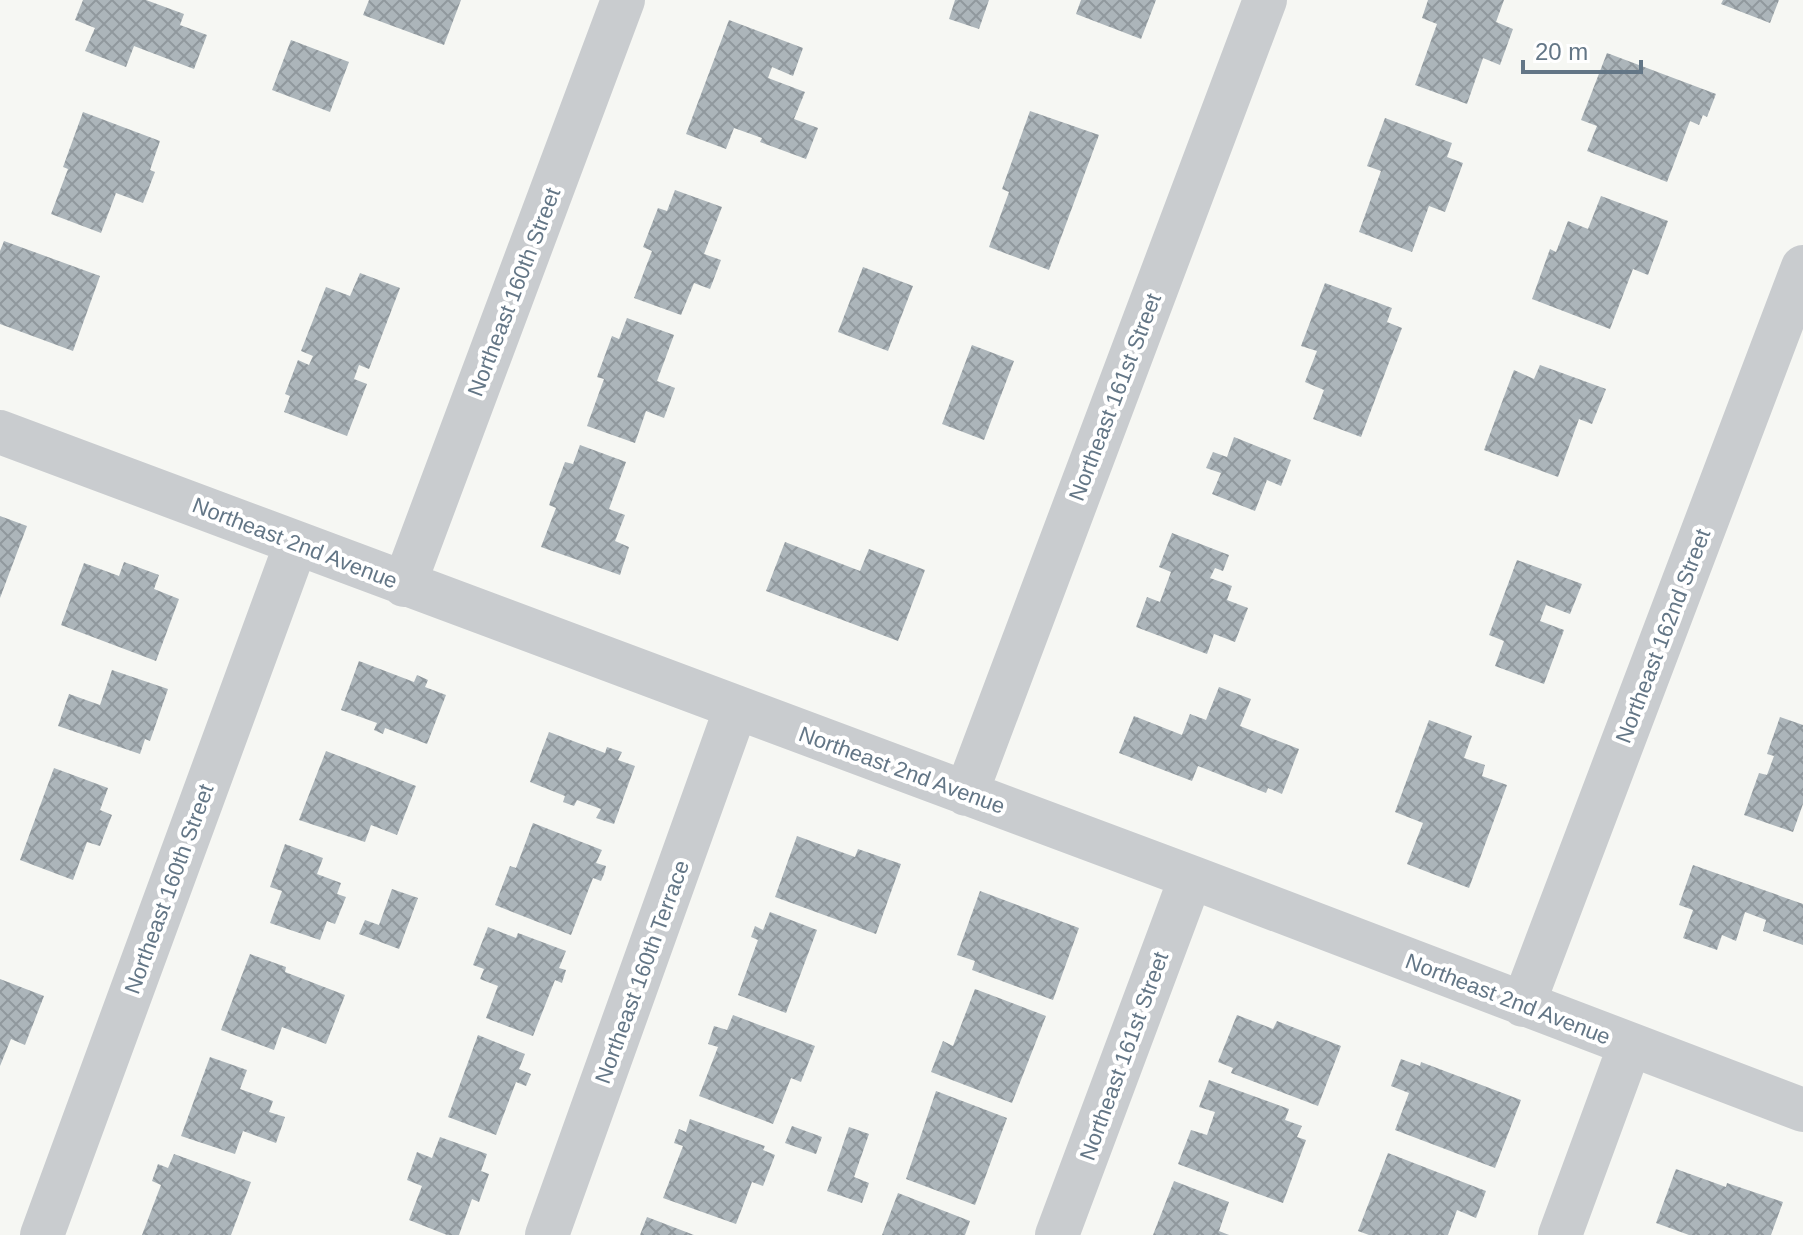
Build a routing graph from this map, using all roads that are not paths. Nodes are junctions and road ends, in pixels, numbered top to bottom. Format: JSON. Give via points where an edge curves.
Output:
{"nodes":[{"id":1,"x":623,"y":0,"type":"edge"},
{"id":2,"x":1265,"y":0,"type":"edge"},
{"id":3,"x":1803,"y":267,"type":"edge"},
{"id":4,"x":0,"y":432,"type":"edge"},
{"id":5,"x":296,"y":544,"type":"junction"},
{"id":6,"x":404,"y":585,"type":"junction"},
{"id":7,"x":736,"y":708,"type":"junction"},
{"id":8,"x":966,"y":794,"type":"junction"},
{"id":9,"x":1191,"y":877,"type":"junction"},
{"id":10,"x":1523,"y":1005,"type":"junction"},
{"id":11,"x":1630,"y":1045,"type":"junction"},
{"id":12,"x":1803,"y":1110,"type":"edge"},
{"id":13,"x":42,"y":1235,"type":"edge"},
{"id":14,"x":547,"y":1235,"type":"edge"},
{"id":15,"x":1057,"y":1235,"type":"edge"},
{"id":16,"x":1560,"y":1235,"type":"edge"}],
"edges":[{"from":1,"to":6,"type":"street","name":"Northeast 160th Street"},
{"from":2,"to":8,"type":"street","name":"Northeast 161st Street"},
{"from":3,"to":10,"type":"street","name":"Northeast 162nd Street"},
{"from":4,"to":5,"type":"street","name":"Northeast 2nd Avenue"},
{"from":5,"to":6,"type":"street","name":"Northeast 2nd Avenue"},
{"from":5,"to":13,"type":"street","name":"Northeast 160th Street"},
{"from":6,"to":7,"type":"street","name":"Northeast 2nd Avenue"},
{"from":7,"to":8,"type":"street","name":"Northeast 2nd Avenue"},
{"from":7,"to":14,"type":"street","name":"Northeast 160th Terrace"},
{"from":8,"to":9,"type":"street","name":"Northeast 2nd Avenue"},
{"from":9,"to":10,"type":"street","name":"Northeast 2nd Avenue"},
{"from":9,"to":15,"type":"street","name":"Northeast 161st Street"},
{"from":10,"to":11,"type":"street","name":"Northeast 2nd Avenue"},
{"from":11,"to":12,"type":"street","name":"Northeast 2nd Avenue"},
{"from":11,"to":16,"type":"street"}]}
